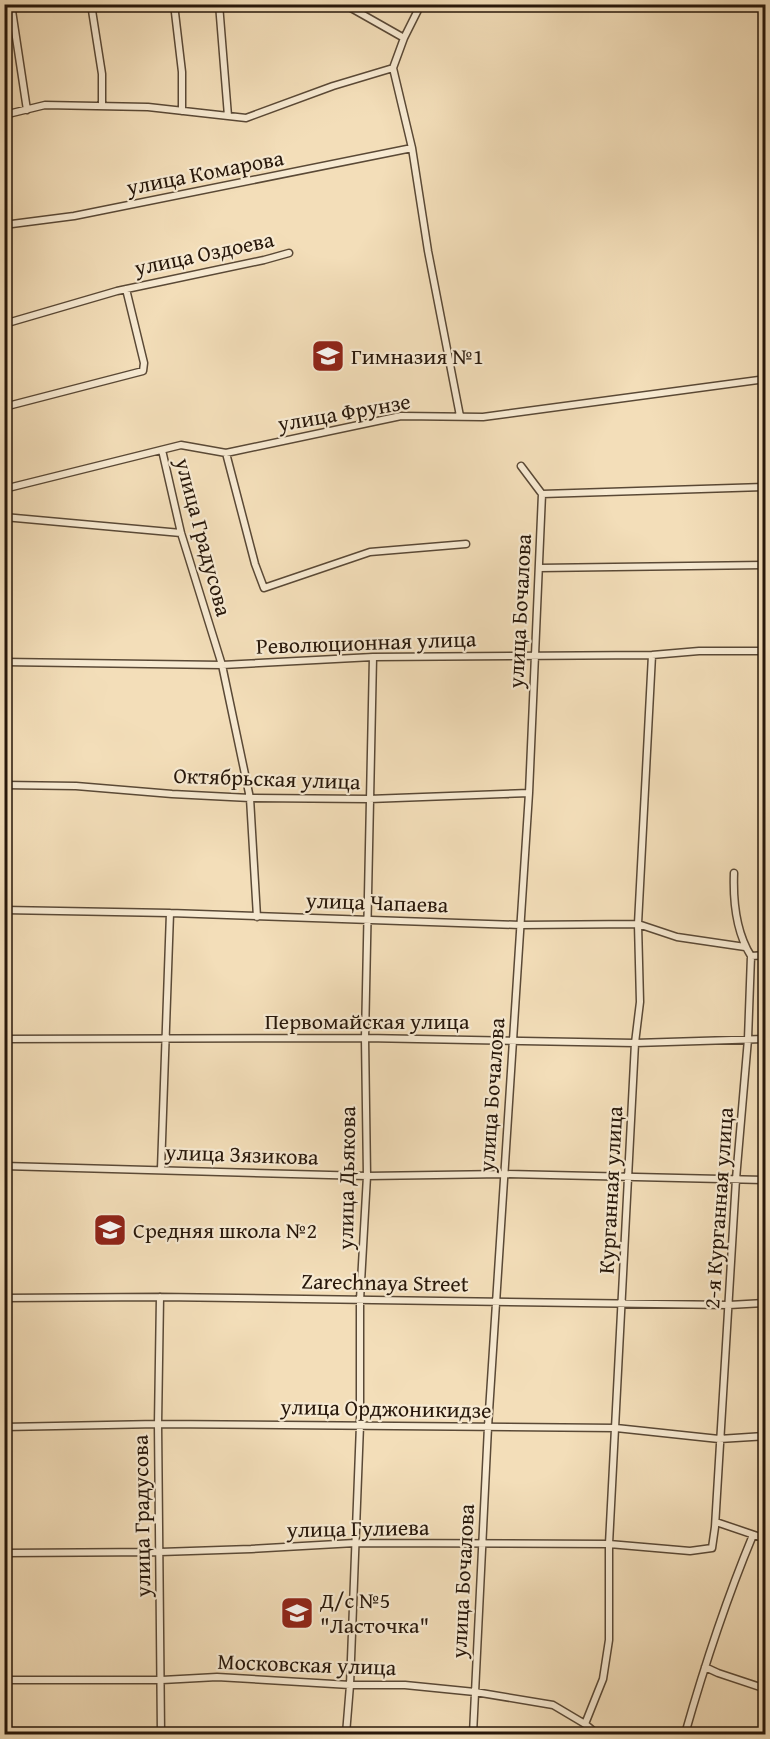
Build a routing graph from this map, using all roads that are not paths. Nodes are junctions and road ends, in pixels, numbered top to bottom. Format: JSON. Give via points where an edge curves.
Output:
{"nodes":[{"id":1,"x":11,"y":4,"type":"edge"},
{"id":2,"x":91,"y":4,"type":"edge"},
{"id":3,"x":174,"y":4,"type":"edge"},
{"id":4,"x":219,"y":4,"type":"edge"},
{"id":5,"x":344,"y":4,"type":"edge"},
{"id":6,"x":414,"y":4,"type":"edge"},
{"id":7,"x":421,"y":4,"type":"edge"},
{"id":8,"x":417,"y":12,"type":"junction"},
{"id":9,"x":404,"y":38,"type":"junction"},
{"id":10,"x":393,"y":68,"type":"junction"},
{"id":11,"x":102,"y":106,"type":"junction"},
{"id":12,"x":27,"y":110,"type":"junction"},
{"id":13,"x":182,"y":111,"type":"junction"},
{"id":14,"x":4,"y":115,"type":"edge"},
{"id":15,"x":228,"y":116,"type":"junction"},
{"id":16,"x":412,"y":148,"type":"junction"},
{"id":17,"x":4,"y":225,"type":"edge"},
{"id":18,"x":289,"y":253,"type":"dead end"},
{"id":19,"x":126,"y":289,"type":"junction"},
{"id":20,"x":4,"y":324,"type":"edge"},
{"id":21,"x":765,"y":379,"type":"edge"},
{"id":22,"x":4,"y":407,"type":"edge"},
{"id":23,"x":460,"y":416,"type":"junction"},
{"id":24,"x":162,"y":450,"type":"junction"},
{"id":25,"x":226,"y":453,"type":"junction"},
{"id":26,"x":521,"y":466,"type":"dead end"},
{"id":27,"x":765,"y":487,"type":"edge"},
{"id":28,"x":4,"y":489,"type":"edge"},
{"id":29,"x":542,"y":494,"type":"junction"},
{"id":30,"x":4,"y":517,"type":"edge"},
{"id":31,"x":181,"y":532,"type":"junction"},
{"id":32,"x":466,"y":544,"type":"dead end"},
{"id":33,"x":765,"y":565,"type":"edge"},
{"id":34,"x":539,"y":568,"type":"junction"},
{"id":35,"x":765,"y":651,"type":"edge"},
{"id":36,"x":652,"y":655,"type":"junction"},
{"id":37,"x":535,"y":656,"type":"junction"},
{"id":38,"x":373,"y":657,"type":"junction"},
{"id":39,"x":4,"y":662,"type":"edge"},
{"id":40,"x":222,"y":665,"type":"junction"},
{"id":41,"x":4,"y":785,"type":"edge"},
{"id":42,"x":529,"y":793,"type":"junction"},
{"id":43,"x":250,"y":798,"type":"junction"},
{"id":44,"x":369,"y":799,"type":"junction"},
{"id":45,"x":734,"y":873,"type":"dead end"},
{"id":46,"x":4,"y":910,"type":"edge"},
{"id":47,"x":170,"y":913,"type":"junction"},
{"id":48,"x":256,"y":917,"type":"junction"},
{"id":49,"x":368,"y":920,"type":"junction"},
{"id":50,"x":638,"y":924,"type":"junction"},
{"id":51,"x":520,"y":925,"type":"junction"},
{"id":52,"x":745,"y":947,"type":"junction"},
{"id":53,"x":765,"y":955,"type":"edge"},
{"id":54,"x":751,"y":956,"type":"junction"},
{"id":55,"x":167,"y":1038,"type":"junction"},
{"id":56,"x":365,"y":1038,"type":"junction"},
{"id":57,"x":4,"y":1039,"type":"edge"},
{"id":58,"x":748,"y":1039,"type":"junction"},
{"id":59,"x":765,"y":1039,"type":"edge"},
{"id":60,"x":512,"y":1040,"type":"junction"},
{"id":61,"x":635,"y":1043,"type":"junction"},
{"id":62,"x":4,"y":1166,"type":"edge"},
{"id":63,"x":161,"y":1169,"type":"junction"},
{"id":64,"x":504,"y":1174,"type":"junction"},
{"id":65,"x":367,"y":1176,"type":"junction"},
{"id":66,"x":629,"y":1177,"type":"junction"},
{"id":67,"x":736,"y":1179,"type":"junction"},
{"id":68,"x":765,"y":1180,"type":"edge"},
{"id":69,"x":160,"y":1297,"type":"junction"},
{"id":70,"x":4,"y":1298,"type":"edge"},
{"id":71,"x":360,"y":1300,"type":"junction"},
{"id":72,"x":496,"y":1301,"type":"junction"},
{"id":73,"x":623,"y":1303,"type":"junction"},
{"id":74,"x":765,"y":1303,"type":"edge"},
{"id":75,"x":729,"y":1305,"type":"junction"},
{"id":76,"x":158,"y":1424,"type":"junction"},
{"id":77,"x":360,"y":1425,"type":"junction"},
{"id":78,"x":4,"y":1427,"type":"edge"},
{"id":79,"x":488,"y":1427,"type":"junction"},
{"id":80,"x":616,"y":1428,"type":"junction"},
{"id":81,"x":765,"y":1436,"type":"edge"},
{"id":82,"x":719,"y":1439,"type":"junction"},
{"id":83,"x":716,"y":1522,"type":"junction"},
{"id":84,"x":753,"y":1535,"type":"junction"},
{"id":85,"x":765,"y":1539,"type":"edge"},
{"id":86,"x":355,"y":1543,"type":"junction"},
{"id":87,"x":482,"y":1544,"type":"junction"},
{"id":88,"x":609,"y":1544,"type":"junction"},
{"id":89,"x":712,"y":1548,"type":"joint"},
{"id":90,"x":160,"y":1552,"type":"junction"},
{"id":91,"x":4,"y":1553,"type":"edge"},
{"id":92,"x":705,"y":1667,"type":"junction"},
{"id":93,"x":4,"y":1680,"type":"edge"},
{"id":94,"x":162,"y":1680,"type":"junction"},
{"id":95,"x":350,"y":1685,"type":"junction"},
{"id":96,"x":765,"y":1689,"type":"edge"},
{"id":97,"x":475,"y":1692,"type":"junction"},
{"id":98,"x":585,"y":1724,"type":"junction"},
{"id":99,"x":161,"y":1734,"type":"edge"},
{"id":100,"x":346,"y":1734,"type":"edge"},
{"id":101,"x":473,"y":1734,"type":"edge"},
{"id":102,"x":597,"y":1734,"type":"edge"},
{"id":103,"x":685,"y":1734,"type":"edge"}],
"edges":[{"from":1,"to":12,"type":"street"},
{"from":2,"to":11,"type":"street","via":[[102,74]]},
{"from":3,"to":13,"type":"street"},
{"from":4,"to":15,"type":"street"},
{"from":5,"to":9,"type":"street"},
{"from":6,"to":8,"type":"street"},
{"from":7,"to":8,"type":"street"},
{"from":8,"to":9,"type":"street"},
{"from":9,"to":10,"type":"street"},
{"from":10,"to":15,"type":"street","via":[[246,118]]},
{"from":10,"to":16,"type":"street"},
{"from":11,"to":12,"type":"street","via":[[45,105]]},
{"from":11,"to":13,"type":"street"},
{"from":12,"to":14,"type":"street"},
{"from":13,"to":15,"type":"street"},
{"from":16,"to":17,"type":"street","name":"улица Комарова","via":[[74,216]]},
{"from":16,"to":23,"type":"street"},
{"from":18,"to":19,"type":"street","name":"улица Оздоева"},
{"from":19,"to":20,"type":"street","name":"улица Оздоева"},
{"from":19,"to":22,"type":"street","name":"улица Оздоева","via":[[143,371]]},
{"from":21,"to":23,"type":"street","name":"улица Фрунзе","via":[[483,417]]},
{"from":23,"to":25,"type":"street","name":"улица Фрунзе","via":[[401,416]]},
{"from":24,"to":25,"type":"street","name":"улица Фрунзе","via":[[181,445]]},
{"from":24,"to":28,"type":"street","name":"улица Фрунзе"},
{"from":24,"to":31,"type":"street","name":"улица Градусова"},
{"from":25,"to":32,"type":"street","via":[[264,588],[370,552]]},
{"from":26,"to":29,"type":"street"},
{"from":27,"to":29,"type":"street"},
{"from":29,"to":34,"type":"street","name":"улица Бочалова"},
{"from":30,"to":31,"type":"street"},
{"from":31,"to":40,"type":"street","name":"улица Градусова"},
{"from":33,"to":34,"type":"street"},
{"from":34,"to":37,"type":"street","name":"улица Бочалова"},
{"from":35,"to":36,"type":"street","name":"Революционная улица"},
{"from":36,"to":37,"type":"street","name":"Революционная улица"},
{"from":36,"to":50,"type":"street","name":"Курганная улица"},
{"from":37,"to":38,"type":"street","name":"Революционная улица"},
{"from":37,"to":42,"type":"street","name":"улица Бочалова"},
{"from":38,"to":40,"type":"street","name":"Революционная улица"},
{"from":38,"to":44,"type":"street","name":"улица Дьякова"},
{"from":39,"to":40,"type":"street","name":"Революционная улица"},
{"from":40,"to":43,"type":"street","name":"улица Градусова"},
{"from":41,"to":43,"type":"street","name":"Октябрьская улица"},
{"from":42,"to":44,"type":"street","name":"Октябрьская улица"},
{"from":42,"to":51,"type":"street","name":"улица Бочалова"},
{"from":43,"to":44,"type":"street","name":"Октябрьская улица"},
{"from":43,"to":48,"type":"street","name":"улица Градусова"},
{"from":44,"to":49,"type":"street","name":"улица Дьякова"},
{"from":45,"to":52,"type":"street","via":[[733,900]]},
{"from":46,"to":47,"type":"street","name":"улица Чапаева"},
{"from":47,"to":48,"type":"street","name":"улица Чапаева"},
{"from":47,"to":55,"type":"street"},
{"from":48,"to":49,"type":"street","name":"улица Чапаева"},
{"from":49,"to":51,"type":"street","name":"улица Чапаева"},
{"from":49,"to":56,"type":"street","name":"улица Дьякова"},
{"from":50,"to":51,"type":"street","name":"улица Чапаева"},
{"from":50,"to":52,"type":"street","name":"улица Чапаева","via":[[676,937]]},
{"from":50,"to":61,"type":"street","name":"Курганная улица","via":[[640,1002]]},
{"from":51,"to":60,"type":"street","name":"улица Бочалова"},
{"from":52,"to":54,"type":"street"},
{"from":53,"to":54,"type":"street"},
{"from":54,"to":58,"type":"street","name":"2-я Курганная улица"},
{"from":55,"to":56,"type":"street","name":"Первомайская улица"},
{"from":55,"to":57,"type":"street","name":"Первомайская улица"},
{"from":55,"to":63,"type":"street"},
{"from":56,"to":60,"type":"street","name":"Первомайская улица"},
{"from":56,"to":65,"type":"street","name":"улица Дьякова"},
{"from":58,"to":59,"type":"street","name":"Первомайская улица"},
{"from":58,"to":61,"type":"street","name":"Первомайская улица"},
{"from":58,"to":67,"type":"street","name":"2-я Курганная улица"},
{"from":60,"to":61,"type":"street","name":"Первомайская улица"},
{"from":60,"to":64,"type":"street","name":"улица Бочалова"},
{"from":61,"to":66,"type":"street","name":"Курганная улица"},
{"from":62,"to":63,"type":"street","name":"улица Зязикова"},
{"from":63,"to":65,"type":"street","name":"улица Зязикова"},
{"from":64,"to":65,"type":"street","name":"улица Зязикова"},
{"from":64,"to":66,"type":"street","name":"улица Зязикова"},
{"from":64,"to":72,"type":"street","name":"улица Бочалова"},
{"from":65,"to":71,"type":"street","name":"улица Дьякова"},
{"from":66,"to":67,"type":"street","name":"улица Зязикова"},
{"from":66,"to":73,"type":"street","name":"Курганная улица"},
{"from":67,"to":68,"type":"street","name":"улица Зязикова"},
{"from":67,"to":75,"type":"street","name":"2-я Курганная улица"},
{"from":69,"to":70,"type":"street","name":"Zarechnaya Street"},
{"from":69,"to":71,"type":"street","name":"Zarechnaya Street"},
{"from":69,"to":76,"type":"street","name":"улица Градусова"},
{"from":71,"to":72,"type":"street","name":"Zarechnaya Street"},
{"from":71,"to":77,"type":"street","name":"улица Дьякова"},
{"from":72,"to":73,"type":"street","name":"Zarechnaya Street"},
{"from":72,"to":79,"type":"street","name":"улица Бочалова"},
{"from":73,"to":75,"type":"street","name":"Zarechnaya Street"},
{"from":73,"to":80,"type":"street","name":"Курганная улица"},
{"from":74,"to":75,"type":"street","name":"Zarechnaya Street"},
{"from":75,"to":82,"type":"street","name":"2-я Курганная улица"},
{"from":76,"to":77,"type":"street","name":"улица Орджоникидзе"},
{"from":76,"to":78,"type":"street","name":"улица Орджоникидзе"},
{"from":76,"to":90,"type":"street","name":"улица Градусова"},
{"from":77,"to":79,"type":"street","name":"улица Орджоникидзе"},
{"from":77,"to":86,"type":"street","name":"улица Дьякова"},
{"from":79,"to":80,"type":"street","name":"улица Орджоникидзе"},
{"from":79,"to":87,"type":"street","name":"улица Бочалова"},
{"from":80,"to":82,"type":"street","name":"улица Орджоникидзе"},
{"from":80,"to":88,"type":"street","name":"Курганная улица"},
{"from":81,"to":82,"type":"street","name":"улица Орджоникидзе"},
{"from":82,"to":83,"type":"street","name":"2-я Курганная улица"},
{"from":83,"to":84,"type":"street"},
{"from":83,"to":89,"type":"street","name":"2-я Курганная улица"},
{"from":84,"to":85,"type":"street"},
{"from":84,"to":92,"type":"street"},
{"from":86,"to":87,"type":"street","name":"улица Гулиева"},
{"from":86,"to":90,"type":"street","name":"улица Гулиева"},
{"from":86,"to":95,"type":"street","name":"улица Дьякова"},
{"from":87,"to":88,"type":"street","name":"улица Гулиева"},
{"from":87,"to":97,"type":"street","name":"улица Бочалова"},
{"from":88,"to":89,"type":"street","name":"улица Гулиева","via":[[690,1551]]},
{"from":88,"to":98,"type":"street","name":"Курганная улица","via":[[609,1640],[603,1679]]},
{"from":90,"to":91,"type":"street","name":"улица Гулиева"},
{"from":90,"to":94,"type":"street","name":"улица Градусова"},
{"from":92,"to":96,"type":"street"},
{"from":92,"to":103,"type":"street"},
{"from":93,"to":94,"type":"street","name":"Московская улица"},
{"from":94,"to":95,"type":"street","name":"Московская улица","via":[[217,1677]]},
{"from":94,"to":99,"type":"street","name":"улица Градусова"},
{"from":95,"to":97,"type":"street","name":"Московская улица","via":[[405,1685]]},
{"from":95,"to":100,"type":"street","name":"улица Дьякова"},
{"from":97,"to":98,"type":"street","name":"Московская улица","via":[[553,1706]]},
{"from":97,"to":101,"type":"street","name":"улица Бочалова"},
{"from":98,"to":102,"type":"street","name":"Московская улица"}]}
